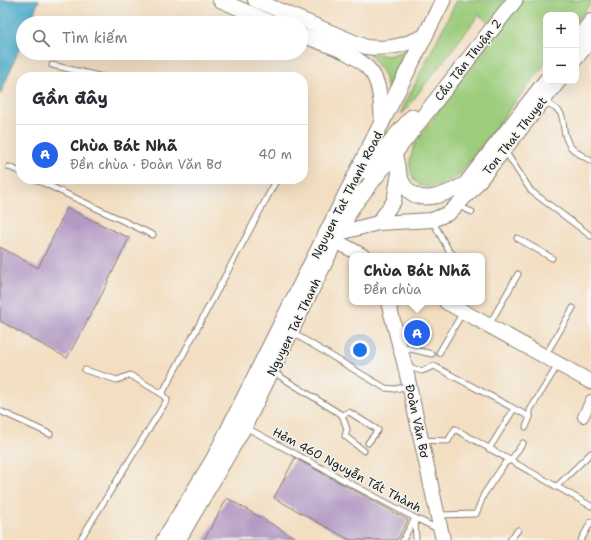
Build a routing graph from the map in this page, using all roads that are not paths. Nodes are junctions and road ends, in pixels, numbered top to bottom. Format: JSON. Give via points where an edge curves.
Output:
{"nodes":[{"id":1,"x":220,"y":0,"type":"edge"},
{"id":2,"x":443,"y":0,"type":"edge"},
{"id":3,"x":503,"y":0,"type":"edge"},
{"id":4,"x":515,"y":0,"type":"edge"},
{"id":5,"x":263,"y":1,"type":"edge"},
{"id":6,"x":250,"y":14,"type":"junction"},
{"id":7,"x":255,"y":16,"type":"edge"},
{"id":8,"x":297,"y":16,"type":"edge"},
{"id":9,"x":308,"y":21,"type":"edge"},
{"id":10,"x":591,"y":21,"type":"edge"},
{"id":11,"x":425,"y":36,"type":"junction"},
{"id":12,"x":308,"y":38,"type":"edge"},
{"id":13,"x":583,"y":48,"type":"edge"},
{"id":14,"x":52,"y":65,"type":"dead end"},
{"id":15,"x":82,"y":72,"type":"edge"},
{"id":16,"x":544,"y":84,"type":"edge"},
{"id":17,"x":556,"y":84,"type":"edge"},
{"id":18,"x":538,"y":99,"type":"junction"},
{"id":19,"x":417,"y":118,"type":"junction"},
{"id":20,"x":382,"y":124,"type":"junction"},
{"id":21,"x":504,"y":150,"type":"junction"},
{"id":22,"x":395,"y":154,"type":"junction"},
{"id":23,"x":591,"y":161,"type":"edge"},
{"id":24,"x":9,"y":167,"type":"dead end"},
{"id":25,"x":16,"y":170,"type":"edge"},
{"id":26,"x":399,"y":172,"type":"junction"},
{"id":27,"x":46,"y":184,"type":"edge"},
{"id":28,"x":274,"y":184,"type":"edge"},
{"id":29,"x":349,"y":190,"type":"junction"},
{"id":30,"x":459,"y":206,"type":"junction"},
{"id":31,"x":472,"y":212,"type":"dead end"},
{"id":32,"x":432,"y":220,"type":"junction"},
{"id":33,"x":378,"y":223,"type":"junction"},
{"id":34,"x":153,"y":235,"type":"dead end"},
{"id":35,"x":591,"y":236,"type":"edge"},
{"id":36,"x":337,"y":237,"type":"junction"},
{"id":37,"x":517,"y":238,"type":"dead end"},
{"id":38,"x":359,"y":253,"type":"edge"},
{"id":39,"x":451,"y":253,"type":"edge"},
{"id":40,"x":552,"y":258,"type":"dead end"},
{"id":41,"x":518,"y":274,"type":"dead end"},
{"id":42,"x":389,"y":305,"type":"edge"},
{"id":43,"x":452,"y":305,"type":"edge"},
{"id":44,"x":573,"y":308,"type":"dead end"},
{"id":45,"x":463,"y":311,"type":"junction"},
{"id":46,"x":489,"y":326,"type":"junction"},
{"id":47,"x":292,"y":332,"type":"junction"},
{"id":48,"x":399,"y":346,"type":"junction"},
{"id":49,"x":439,"y":353,"type":"dead end"},
{"id":50,"x":432,"y":354,"type":"dead end"},
{"id":51,"x":545,"y":356,"type":"junction"},
{"id":52,"x":559,"y":364,"type":"junction"},
{"id":53,"x":405,"y":366,"type":"junction"},
{"id":54,"x":85,"y":370,"type":"dead end"},
{"id":55,"x":273,"y":372,"type":"junction"},
{"id":56,"x":591,"y":382,"type":"edge"},
{"id":57,"x":409,"y":386,"type":"junction"},
{"id":58,"x":162,"y":394,"type":"junction"},
{"id":59,"x":591,"y":400,"type":"edge"},
{"id":60,"x":514,"y":410,"type":"junction"},
{"id":61,"x":0,"y":411,"type":"edge"},
{"id":62,"x":342,"y":414,"type":"junction"},
{"id":63,"x":530,"y":417,"type":"junction"},
{"id":64,"x":583,"y":417,"type":"dead end"},
{"id":65,"x":244,"y":427,"type":"junction"},
{"id":66,"x":526,"y":427,"type":"dead end"},
{"id":67,"x":50,"y":434,"type":"dead end"},
{"id":68,"x":420,"y":440,"type":"junction"},
{"id":69,"x":368,"y":443,"type":"dead end"},
{"id":70,"x":523,"y":443,"type":"dead end"},
{"id":71,"x":489,"y":449,"type":"junction"},
{"id":72,"x":364,"y":451,"type":"dead end"},
{"id":73,"x":591,"y":453,"type":"edge"},
{"id":74,"x":509,"y":460,"type":"junction"},
{"id":75,"x":556,"y":487,"type":"junction"},
{"id":76,"x":591,"y":506,"type":"edge"},
{"id":77,"x":415,"y":518,"type":"junction"},
{"id":78,"x":591,"y":522,"type":"edge"},
{"id":79,"x":441,"y":527,"type":"edge"},
{"id":80,"x":518,"y":530,"type":"dead end"},
{"id":81,"x":80,"y":540,"type":"edge"},
{"id":82,"x":164,"y":540,"type":"edge"},
{"id":83,"x":178,"y":540,"type":"edge"},
{"id":84,"x":403,"y":540,"type":"edge"},
{"id":85,"x":416,"y":540,"type":"edge"},
{"id":86,"x":510,"y":540,"type":"edge"},
{"id":87,"x":581,"y":540,"type":"edge"}],
"edges":[{"from":1,"to":6,"type":"main road"},
{"from":2,"to":11,"type":"main road","name":"Nguyen Tat Thanh Road"},
{"from":3,"to":19,"type":"main road","name":"Cầu Tân Thuận 2"},
{"from":4,"to":19,"type":"main road","name":"Cầu Tân Thuận 2"},
{"from":5,"to":6,"type":"main road"},
{"from":5,"to":8,"type":"main road"},
{"from":6,"to":7,"type":"main road"},
{"from":9,"to":11,"type":"main road","via":[[366,47],[398,47]]},
{"from":10,"to":13,"type":"main road"},
{"from":11,"to":20,"type":"main road","name":"Nguyen Tat Thanh Road"},
{"from":12,"to":20,"type":"main road","via":[[344,52],[360,61],[372,73],[380,95]]},
{"from":14,"to":15,"type":"lane"},
{"from":16,"to":18,"type":"main road","name":"Ton That Thuyet"},
{"from":17,"to":18,"type":"main road","name":"Ton That Thuyet"},
{"from":18,"to":21,"type":"main road","name":"Ton That Thuyet"},
{"from":18,"to":23,"type":"lane","via":[[557,107],[562,115],[564,131],[571,148]]},
{"from":18,"to":26,"type":"main road","name":"Ton That Thuyet","via":[[464,184],[446,193],[421,198],[406,188]]},
{"from":19,"to":22,"type":"main road","name":"Nguyen Tat Thanh"},
{"from":19,"to":29,"type":"main road"},
{"from":20,"to":29,"type":"main road","name":"Nguyen Tat Thanh Road"},
{"from":21,"to":30,"type":"main road","name":"Ton That Thuyet"},
{"from":21,"to":35,"type":"lane","via":[[531,191]]},
{"from":22,"to":26,"type":"main road"},
{"from":22,"to":36,"type":"main road","name":"Nguyen Tat Thanh","via":[[352,207]]},
{"from":24,"to":25,"type":"lane"},
{"from":26,"to":33,"type":"main road","via":[[394,201]]},
{"from":27,"to":34,"type":"lane"},
{"from":28,"to":58,"type":"lane"},
{"from":29,"to":82,"type":"main road","name":"Nguyen Tat Thanh Road","via":[[213,460]]},
{"from":30,"to":31,"type":"lane"},
{"from":30,"to":32,"type":"main road"},
{"from":32,"to":33,"type":"main road"},
{"from":32,"to":39,"type":"lane"},
{"from":33,"to":36,"type":"main road"},
{"from":36,"to":38,"type":"main road"},
{"from":36,"to":47,"type":"main road","name":"Nguyen Tat Thanh"},
{"from":37,"to":40,"type":"lane"},
{"from":41,"to":46,"type":"lane"},
{"from":42,"to":48,"type":"main road","name":"Đoàn Văn Bơ"},
{"from":43,"to":45,"type":"main road"},
{"from":44,"to":51,"type":"lane"},
{"from":45,"to":46,"type":"main road"},
{"from":45,"to":49,"type":"lane"},
{"from":46,"to":51,"type":"main road"},
{"from":47,"to":55,"type":"main road","name":"Nguyen Tat Thanh"},
{"from":47,"to":57,"type":"lane","via":[[385,388]]},
{"from":48,"to":50,"type":"lane"},
{"from":48,"to":53,"type":"main road","name":"Đoàn Văn Bơ"},
{"from":51,"to":52,"type":"main road"},
{"from":52,"to":56,"type":"main road"},
{"from":52,"to":63,"type":"lane","via":[[530,410]]},
{"from":53,"to":57,"type":"main road","name":"Đoàn Văn Bơ"},
{"from":53,"to":60,"type":"lane","via":[[422,371],[434,366]]},
{"from":54,"to":58,"type":"lane","via":[[117,380],[130,375]]},
{"from":55,"to":62,"type":"lane"},
{"from":55,"to":65,"type":"main road","name":"Nguyen Tat Thanh"},
{"from":57,"to":68,"type":"main road","name":"Đoàn Văn Bơ"},
{"from":58,"to":81,"type":"lane","via":[[167,400]]},
{"from":59,"to":64,"type":"street"},
{"from":60,"to":63,"type":"lane"},
{"from":60,"to":71,"type":"lane"},
{"from":61,"to":67,"type":"lane"},
{"from":62,"to":69,"type":"lane","via":[[348,412],[378,430]]},
{"from":62,"to":72,"type":"lane","via":[[347,429],[345,436]]},
{"from":63,"to":66,"type":"lane"},
{"from":65,"to":77,"type":"lane","name":"Hẻm 460 Nguyễn Tất Thành"},
{"from":65,"to":83,"type":"main road","name":"Nguyen Tat Thanh","via":[[222,469]]},
{"from":68,"to":71,"type":"lane","via":[[448,441],[455,429]]},
{"from":68,"to":79,"type":"main road","name":"Đoàn Văn Bơ"},
{"from":70,"to":74,"type":"lane"},
{"from":71,"to":74,"type":"lane"},
{"from":73,"to":75,"type":"lane"},
{"from":74,"to":75,"type":"lane"},
{"from":74,"to":79,"type":"lane","name":"Hẻm 460 Nguyễn Tất Thành","via":[[484,494],[476,514]]},
{"from":75,"to":76,"type":"lane"},
{"from":77,"to":79,"type":"lane","name":"Hẻm 460 Nguyễn Tất Thành","via":[[434,527]]},
{"from":77,"to":84,"type":"lane"},
{"from":77,"to":85,"type":"lane"},
{"from":78,"to":87,"type":"lane"},
{"from":80,"to":86,"type":"lane"}]}
